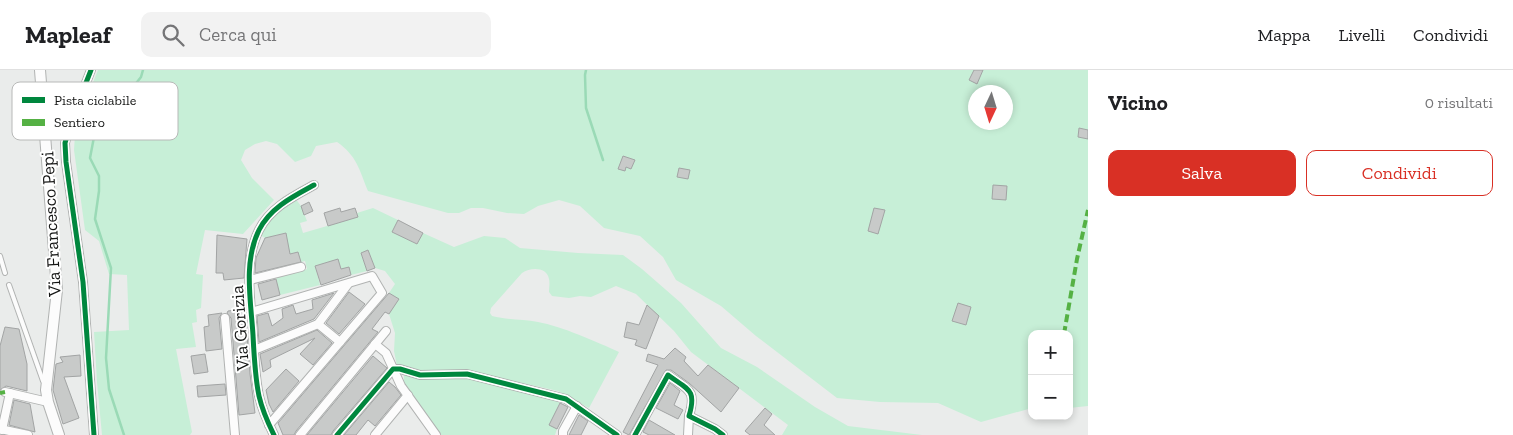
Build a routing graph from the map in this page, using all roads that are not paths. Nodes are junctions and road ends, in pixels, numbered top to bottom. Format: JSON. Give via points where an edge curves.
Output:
{"nodes":[{"id":1,"x":91,"y":70,"type":"edge"},
{"id":2,"x":86,"y":82,"type":"edge"},
{"id":3,"x":45,"y":140,"type":"edge"},
{"id":4,"x":66,"y":140,"type":"edge"},
{"id":5,"x":314,"y":185,"type":"dead end"},
{"id":6,"x":0,"y":256,"type":"edge"},
{"id":7,"x":301,"y":267,"type":"dead end"},
{"id":8,"x":5,"y":273,"type":"dead end"},
{"id":9,"x":250,"y":280,"type":"junction"},
{"id":10,"x":348,"y":284,"type":"junction"},
{"id":11,"x":9,"y":285,"type":"dead end"},
{"id":12,"x":251,"y":312,"type":"junction"},
{"id":13,"x":225,"y":318,"type":"dead end"},
{"id":14,"x":318,"y":324,"type":"junction"},
{"id":15,"x":386,"y":330,"type":"dead end"},
{"id":16,"x":340,"y":342,"type":"junction"},
{"id":17,"x":375,"y":344,"type":"junction"},
{"id":18,"x":254,"y":350,"type":"junction"},
{"id":19,"x":393,"y":370,"type":"junction"},
{"id":20,"x":46,"y":390,"type":"junction"},
{"id":21,"x":408,"y":395,"type":"junction"},
{"id":22,"x":48,"y":402,"type":"junction"},
{"id":23,"x":577,"y":406,"type":"junction"},
{"id":24,"x":689,"y":416,"type":"junction"},
{"id":25,"x":269,"y":425,"type":"junction"},
{"id":26,"x":1,"y":429,"type":"edge"},
{"id":27,"x":28,"y":435,"type":"edge"},
{"id":28,"x":59,"y":435,"type":"edge"},
{"id":29,"x":94,"y":435,"type":"edge"},
{"id":30,"x":234,"y":435,"type":"edge"},
{"id":31,"x":274,"y":435,"type":"edge"},
{"id":32,"x":300,"y":435,"type":"edge"},
{"id":33,"x":338,"y":435,"type":"edge"},
{"id":34,"x":375,"y":435,"type":"edge"},
{"id":35,"x":436,"y":435,"type":"edge"},
{"id":36,"x":563,"y":435,"type":"edge"},
{"id":37,"x":617,"y":435,"type":"edge"},
{"id":38,"x":635,"y":435,"type":"edge"},
{"id":39,"x":688,"y":435,"type":"edge"},
{"id":40,"x":723,"y":435,"type":"edge"}],
"edges":[{"from":1,"to":2,"type":"street"},
{"from":3,"to":20,"type":"main road","name":"Via Francesco Pepi","via":[[57,290]]},
{"from":4,"to":29,"type":"street","via":[[83,282]]},
{"from":5,"to":9,"type":"street","name":"Via Gorizia","via":[[280,204],[259,230],[250,260]]},
{"from":6,"to":8,"type":"lane"},
{"from":7,"to":9,"type":"street"},
{"from":9,"to":12,"type":"street","name":"Via Gorizia"},
{"from":10,"to":12,"type":"street"},
{"from":10,"to":14,"type":"street"},
{"from":10,"to":16,"type":"street","via":[[372,276],[382,293]]},
{"from":11,"to":20,"type":"lane"},
{"from":12,"to":18,"type":"street","name":"Via Gorizia"},
{"from":13,"to":30,"type":"street"},
{"from":14,"to":16,"type":"street"},
{"from":14,"to":18,"type":"street"},
{"from":15,"to":17,"type":"street"},
{"from":16,"to":25,"type":"street"},
{"from":17,"to":19,"type":"street","via":[[386,353]]},
{"from":17,"to":32,"type":"street"},
{"from":18,"to":25,"type":"street","name":"Via Gorizia","via":[[259,396]]},
{"from":19,"to":21,"type":"street"},
{"from":19,"to":23,"type":"street","via":[[420,375],[467,374],[557,396]]},
{"from":19,"to":33,"type":"street"},
{"from":20,"to":22,"type":"main road","name":"Via Francesco Pepi"},
{"from":21,"to":34,"type":"street"},
{"from":21,"to":35,"type":"street"},
{"from":22,"to":26,"type":"street","via":[[8,393]]},
{"from":22,"to":28,"type":"main road","name":"Via Francesco Pepi"},
{"from":23,"to":36,"type":"street"},
{"from":23,"to":37,"type":"street"},
{"from":24,"to":38,"type":"street","via":[[692,393],[668,375]]},
{"from":24,"to":39,"type":"street"},
{"from":24,"to":40,"type":"street"},
{"from":25,"to":31,"type":"street","name":"Via Gorizia"},
{"from":26,"to":27,"type":"street"}]}
